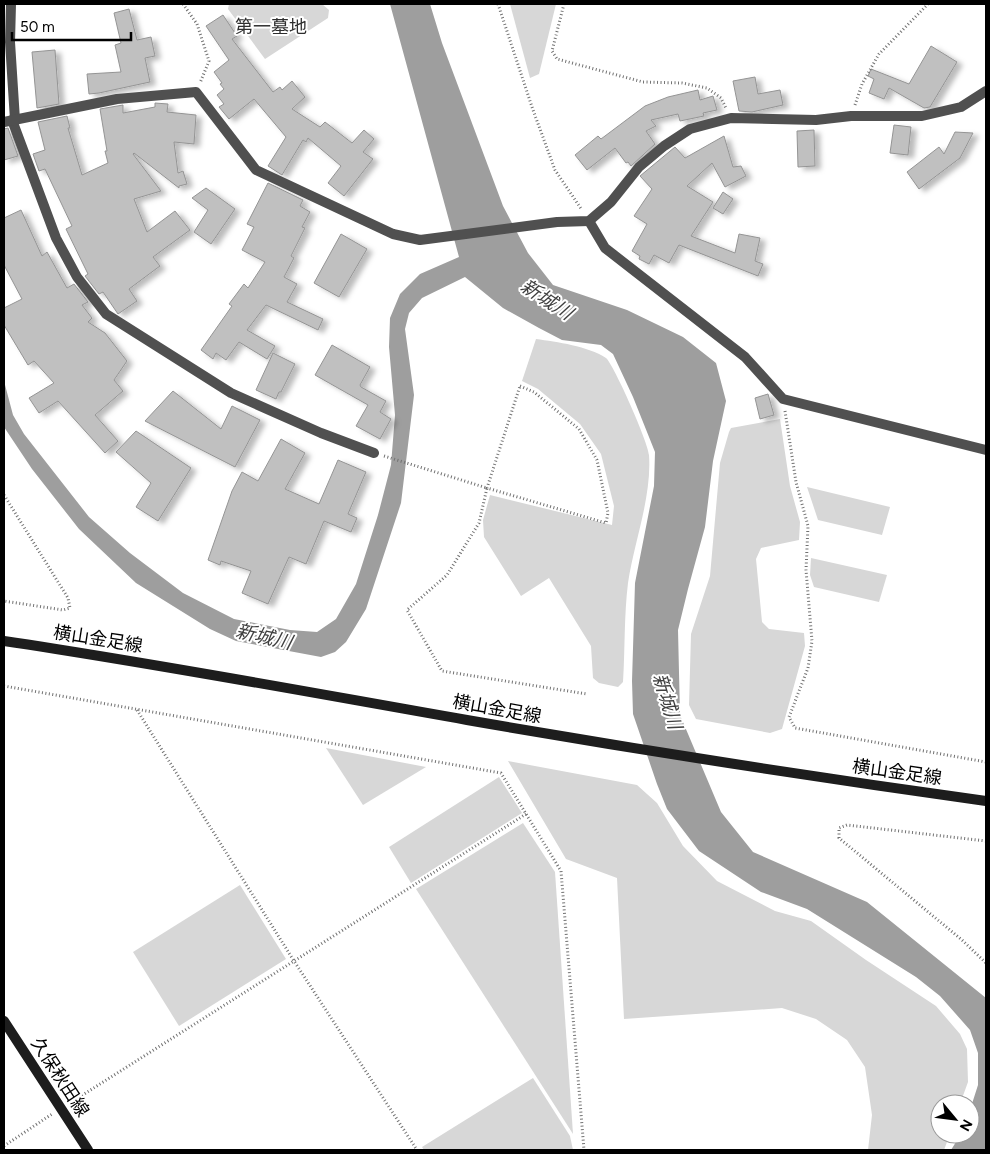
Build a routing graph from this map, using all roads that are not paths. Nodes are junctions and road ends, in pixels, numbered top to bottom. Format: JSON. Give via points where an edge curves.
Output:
{"nodes":[{"id":1,"x":10,"y":4,"type":"edge"},
{"id":2,"x":986,"y":92,"type":"edge"},
{"id":3,"x":10,"y":121,"type":"edge"},
{"id":4,"x":589,"y":221,"type":"junction"},
{"id":5,"x":986,"y":450,"type":"edge"},
{"id":6,"x":374,"y":452,"type":"road end"},
{"id":7,"x":4,"y":641,"type":"edge"},
{"id":8,"x":986,"y":801,"type":"edge"},
{"id":9,"x":4,"y":1021,"type":"edge"},
{"id":10,"x":88,"y":1150,"type":"edge"}],
"edges":[{"from":1,"to":3,"type":"street"},
{"from":2,"to":4,"type":"street","via":[[961,107],[922,116],[851,116],[816,120],[731,118],[690,129],[638,167],[611,202]]},
{"from":3,"to":4,"type":"street","via":[[116,99],[196,92],[256,170],[393,234],[420,240],[557,222]]},
{"from":3,"to":6,"type":"street","via":[[56,238],[77,277],[106,314],[231,393]]},
{"from":4,"to":5,"type":"street","via":[[605,248],[745,357],[783,399]]},
{"from":7,"to":8,"type":"street","name":"横山金足線","via":[[779,772]]},
{"from":9,"to":10,"type":"street","name":"久保秋田線"}]}
